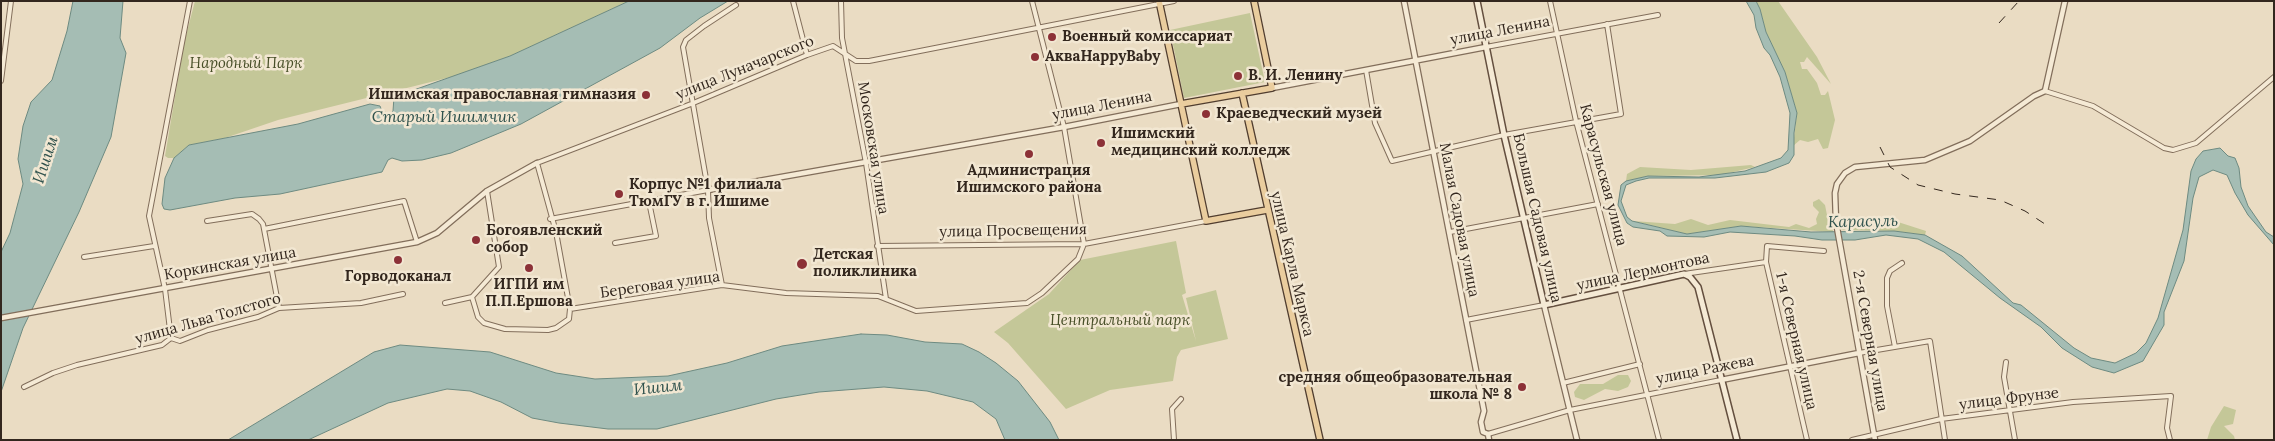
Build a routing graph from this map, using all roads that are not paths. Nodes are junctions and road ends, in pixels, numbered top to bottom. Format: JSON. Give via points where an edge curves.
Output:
{"nodes":[{"id":1,"x":11,"y":1,"type":"edge"},
{"id":2,"x":190,"y":1,"type":"edge"},
{"id":3,"x":793,"y":1,"type":"edge"},
{"id":4,"x":841,"y":1,"type":"edge"},
{"id":5,"x":1032,"y":1,"type":"edge"},
{"id":6,"x":1174,"y":1,"type":"edge"},
{"id":7,"x":1254,"y":1,"type":"edge"},
{"id":8,"x":1404,"y":1,"type":"edge"},
{"id":9,"x":1477,"y":1,"type":"edge"},
{"id":10,"x":1550,"y":1,"type":"edge"},
{"id":11,"x":2065,"y":1,"type":"edge"},
{"id":12,"x":1159,"y":3,"type":"edge"},
{"id":13,"x":736,"y":5,"type":"dead end"},
{"id":14,"x":1658,"y":15,"type":"dead end"},
{"id":15,"x":1607,"y":24,"type":"junction"},
{"id":16,"x":1038,"y":28,"type":"junction"},
{"id":17,"x":1557,"y":33,"type":"junction"},
{"id":18,"x":1486,"y":47,"type":"junction"},
{"id":19,"x":846,"y":54,"type":"junction"},
{"id":20,"x":807,"y":55,"type":"junction"},
{"id":21,"x":1416,"y":60,"type":"junction"},
{"id":22,"x":1366,"y":70,"type":"junction"},
{"id":23,"x":2274,"y":78,"type":"edge"},
{"id":24,"x":1,"y":80,"type":"edge"},
{"id":25,"x":1272,"y":88,"type":"junction"},
{"id":26,"x":2045,"y":91,"type":"junction"},
{"id":27,"x":1242,"y":93,"type":"junction"},
{"id":28,"x":691,"y":104,"type":"junction"},
{"id":29,"x":1181,"y":104,"type":"junction"},
{"id":30,"x":1576,"y":121,"type":"junction"},
{"id":31,"x":1064,"y":127,"type":"junction"},
{"id":32,"x":1504,"y":135,"type":"junction"},
{"id":33,"x":1433,"y":152,"type":"junction"},
{"id":34,"x":866,"y":163,"type":"junction"},
{"id":35,"x":537,"y":164,"type":"junction"},
{"id":36,"x":708,"y":190,"type":"junction"},
{"id":37,"x":487,"y":191,"type":"junction"},
{"id":38,"x":649,"y":202,"type":"junction"},
{"id":39,"x":1598,"y":204,"type":"junction"},
{"id":40,"x":1267,"y":210,"type":"junction"},
{"id":41,"x":1524,"y":218,"type":"junction"},
{"id":42,"x":550,"y":219,"type":"junction"},
{"id":43,"x":207,"y":221,"type":"dead end"},
{"id":44,"x":1206,"y":221,"type":"junction"},
{"id":45,"x":264,"y":229,"type":"junction"},
{"id":46,"x":1450,"y":232,"type":"junction"},
{"id":47,"x":417,"y":242,"type":"junction"},
{"id":48,"x":616,"y":243,"type":"dead end"},
{"id":49,"x":410,"y":244,"type":"joint"},
{"id":50,"x":1084,"y":244,"type":"junction"},
{"id":51,"x":154,"y":246,"type":"junction"},
{"id":52,"x":877,"y":246,"type":"junction"},
{"id":53,"x":1824,"y":251,"type":"dead end"},
{"id":54,"x":84,"y":257,"type":"dead end"},
{"id":55,"x":1766,"y":262,"type":"junction"},
{"id":56,"x":1902,"y":263,"type":"dead end"},
{"id":57,"x":272,"y":270,"type":"junction"},
{"id":58,"x":1684,"y":274,"type":"junction"},
{"id":59,"x":722,"y":285,"type":"junction"},
{"id":60,"x":165,"y":289,"type":"junction"},
{"id":61,"x":1621,"y":289,"type":"junction"},
{"id":62,"x":403,"y":294,"type":"dead end"},
{"id":63,"x":472,"y":297,"type":"junction"},
{"id":64,"x":886,"y":299,"type":"junction"},
{"id":65,"x":445,"y":304,"type":"dead end"},
{"id":66,"x":1544,"y":304,"type":"junction"},
{"id":67,"x":279,"y":308,"type":"junction"},
{"id":68,"x":570,"y":309,"type":"junction"},
{"id":69,"x":1,"y":318,"type":"edge"},
{"id":70,"x":1466,"y":320,"type":"junction"},
{"id":71,"x":171,"y":338,"type":"junction"},
{"id":72,"x":1895,"y":347,"type":"junction"},
{"id":73,"x":1859,"y":352,"type":"junction"},
{"id":74,"x":2006,"y":362,"type":"dead end"},
{"id":75,"x":1640,"y":364,"type":"junction"},
{"id":76,"x":1789,"y":366,"type":"junction"},
{"id":77,"x":1721,"y":380,"type":"junction"},
{"id":78,"x":1564,"y":384,"type":"junction"},
{"id":79,"x":24,"y":387,"type":"dead end"},
{"id":80,"x":1647,"y":394,"type":"junction"},
{"id":81,"x":1181,"y":399,"type":"dead end"},
{"id":82,"x":1570,"y":410,"type":"junction"},
{"id":83,"x":2009,"y":410,"type":"junction"},
{"id":84,"x":1941,"y":419,"type":"junction"},
{"id":85,"x":1874,"y":434,"type":"junction"},
{"id":86,"x":1489,"y":437,"type":"edge"},
{"id":87,"x":1174,"y":440,"type":"edge"},
{"id":88,"x":1320,"y":440,"type":"edge"},
{"id":89,"x":1578,"y":440,"type":"edge"},
{"id":90,"x":1660,"y":440,"type":"edge"},
{"id":91,"x":1737,"y":440,"type":"edge"},
{"id":92,"x":1807,"y":440,"type":"edge"},
{"id":93,"x":1852,"y":440,"type":"edge"},
{"id":94,"x":1875,"y":440,"type":"edge"},
{"id":95,"x":1945,"y":440,"type":"edge"},
{"id":96,"x":2015,"y":440,"type":"edge"},
{"id":97,"x":2170,"y":440,"type":"edge"}],
"edges":[{"from":1,"to":24,"type":"street"},
{"from":2,"to":51,"type":"street","via":[[149,216]]},
{"from":3,"to":20,"type":"street"},
{"from":4,"to":19,"type":"street","name":"Московская улица"},
{"from":5,"to":16,"type":"street"},
{"from":6,"to":12,"type":"street","name":"улица Луначарского"},
{"from":7,"to":25,"type":"main road"},
{"from":8,"to":21,"type":"street","name":"Малая Садовая улица"},
{"from":9,"to":18,"type":"main road","name":"Большая Садовая улица"},
{"from":10,"to":17,"type":"street","name":"Карасульская улица"},
{"from":11,"to":26,"type":"street"},
{"from":12,"to":16,"type":"street","name":"улица Луначарского"},
{"from":12,"to":29,"type":"main road"},
{"from":13,"to":28,"type":"street","via":[[683,44]]},
{"from":14,"to":15,"type":"street","name":"улица Ленина"},
{"from":15,"to":17,"type":"street","name":"улица Ленина"},
{"from":15,"to":30,"type":"street","via":[[1621,114]]},
{"from":16,"to":19,"type":"street","name":"улица Луначарского","via":[[869,61],[856,61]]},
{"from":16,"to":31,"type":"street"},
{"from":17,"to":18,"type":"street","name":"улица Ленина"},
{"from":17,"to":30,"type":"street","name":"Карасульская улица"},
{"from":18,"to":21,"type":"street","name":"улица Ленина"},
{"from":18,"to":32,"type":"main road","name":"Большая Садовая улица"},
{"from":19,"to":20,"type":"street","name":"улица Луначарского","via":[[833,46]]},
{"from":19,"to":34,"type":"street","name":"Московская улица"},
{"from":20,"to":28,"type":"street","name":"улица Луначарского"},
{"from":21,"to":22,"type":"street","name":"улица Ленина"},
{"from":21,"to":33,"type":"street","name":"Малая Садовая улица"},
{"from":22,"to":25,"type":"street","name":"улица Ленина"},
{"from":22,"to":33,"type":"street","via":[[1375,123],[1392,161]]},
{"from":23,"to":26,"type":"street","via":[[2196,143],[2173,150],[2164,148],[2093,106]]},
{"from":25,"to":27,"type":"main road","name":"улица Ленина"},
{"from":26,"to":73,"type":"street","name":"2-я Северная улица","via":[[1961,145],[1925,160],[1855,167],[1845,173],[1835,193],[1836,222]]},
{"from":27,"to":29,"type":"main road","name":"улица Ленина"},
{"from":27,"to":40,"type":"main road","name":"улица Карла Маркса"},
{"from":28,"to":35,"type":"street","name":"улица Луначарского"},
{"from":28,"to":36,"type":"street"},
{"from":29,"to":31,"type":"street","name":"улица Ленина"},
{"from":29,"to":44,"type":"main road"},
{"from":30,"to":32,"type":"street"},
{"from":30,"to":39,"type":"street","name":"Карасульская улица"},
{"from":31,"to":34,"type":"street","name":"улица Ленина"},
{"from":31,"to":50,"type":"street"},
{"from":32,"to":33,"type":"street"},
{"from":32,"to":41,"type":"main road","name":"Большая Садовая улица"},
{"from":33,"to":46,"type":"street","name":"Малая Садовая улица"},
{"from":34,"to":36,"type":"street","name":"улица Ленина"},
{"from":34,"to":52,"type":"street","name":"Московская улица"},
{"from":35,"to":37,"type":"street","name":"улица Луначарского"},
{"from":35,"to":42,"type":"street"},
{"from":36,"to":38,"type":"street","name":"улица Ленина"},
{"from":36,"to":59,"type":"street","via":[[708,218]]},
{"from":37,"to":47,"type":"street","name":"улица Луначарского","via":[[437,233]]},
{"from":37,"to":63,"type":"street","via":[[499,267]]},
{"from":38,"to":42,"type":"street","name":"улица Ленина"},
{"from":38,"to":48,"type":"street","via":[[656,236]]},
{"from":39,"to":41,"type":"street"},
{"from":39,"to":61,"type":"street","name":"Карасульская улица"},
{"from":40,"to":44,"type":"main road","name":"улица Просвещения"},
{"from":40,"to":88,"type":"main road","name":"улица Карла Маркса"},
{"from":41,"to":46,"type":"street"},
{"from":41,"to":66,"type":"main road","name":"Большая Садовая улица"},
{"from":42,"to":68,"type":"street","via":[[556,232]]},
{"from":43,"to":45,"type":"street","via":[[252,214]]},
{"from":44,"to":50,"type":"street","name":"улица Просвещения"},
{"from":45,"to":47,"type":"street","via":[[404,202]]},
{"from":45,"to":57,"type":"street"},
{"from":46,"to":70,"type":"street","name":"Малая Садовая улица"},
{"from":47,"to":49,"type":"street","name":"улица Луначарского"},
{"from":49,"to":57,"type":"street","name":"Коркинская улица"},
{"from":50,"to":52,"type":"street","name":"улица Просвещения"},
{"from":50,"to":64,"type":"street","name":"Береговая улица","via":[[1078,259],[1027,303],[916,311]]},
{"from":51,"to":54,"type":"street"},
{"from":51,"to":60,"type":"street"},
{"from":52,"to":64,"type":"street","name":"Московская улица"},
{"from":53,"to":55,"type":"street","name":"1-я Северная улица","via":[[1767,246]]},
{"from":55,"to":58,"type":"street","name":"улица Лермонтова"},
{"from":55,"to":76,"type":"street","name":"1-я Северная улица"},
{"from":56,"to":72,"type":"street","via":[[1886,278],[1887,306]]},
{"from":57,"to":60,"type":"street","name":"Коркинская улица"},
{"from":57,"to":67,"type":"street"},
{"from":58,"to":61,"type":"main road","name":"улица Лермонтова"},
{"from":58,"to":77,"type":"main road","via":[[1698,287]]},
{"from":59,"to":64,"type":"street","name":"Береговая улица","via":[[786,293],[878,296]]},
{"from":59,"to":68,"type":"street","name":"Береговая улица"},
{"from":60,"to":69,"type":"street","name":"Коркинская улица"},
{"from":60,"to":71,"type":"street"},
{"from":61,"to":66,"type":"main road","name":"улица Лермонтова"},
{"from":61,"to":75,"type":"street","name":"Карасульская улица"},
{"from":62,"to":67,"type":"street","name":"улица Льва Толстого","via":[[361,303]]},
{"from":63,"to":65,"type":"street"},
{"from":63,"to":68,"type":"street","via":[[478,317],[484,323],[505,329],[538,331],[556,328],[569,319]]},
{"from":66,"to":70,"type":"street","name":"улица Лермонтова"},
{"from":66,"to":78,"type":"street","name":"Большая Садовая улица"},
{"from":67,"to":71,"type":"street","name":"улица Льва Толстого","via":[[180,341]]},
{"from":70,"to":86,"type":"street","name":"Малая Садовая улица","via":[[1484,411],[1481,422],[1483,432]]},
{"from":71,"to":79,"type":"street","name":"улица Льва Толстого","via":[[162,345],[53,373]]},
{"from":72,"to":73,"type":"street","name":"улица Ражева"},
{"from":72,"to":84,"type":"street","name":"улица Ражева","via":[[1930,341]]},
{"from":73,"to":76,"type":"street","name":"улица Ражева"},
{"from":73,"to":85,"type":"street","name":"2-я Северная улица"},
{"from":74,"to":83,"type":"street","via":[[2004,377]]},
{"from":75,"to":78,"type":"street"},
{"from":75,"to":80,"type":"street","name":"Карасульская улица"},
{"from":76,"to":77,"type":"street","name":"улица Ражева"},
{"from":76,"to":92,"type":"street","name":"1-я Северная улица"},
{"from":77,"to":80,"type":"street","name":"улица Ражева"},
{"from":77,"to":91,"type":"main road"},
{"from":78,"to":82,"type":"street","name":"Большая Садовая улица"},
{"from":80,"to":82,"type":"street","name":"улица Ражева"},
{"from":80,"to":90,"type":"street","name":"Карасульская улица"},
{"from":81,"to":87,"type":"street","via":[[1172,409]]},
{"from":82,"to":86,"type":"street","name":"улица Ражева"},
{"from":82,"to":89,"type":"street","name":"Большая Садовая улица"},
{"from":83,"to":84,"type":"street","name":"улица Фрунзе"},
{"from":83,"to":96,"type":"street"},
{"from":83,"to":97,"type":"street","name":"улица Фрунзе","via":[[2171,396],[2167,428]]},
{"from":84,"to":85,"type":"street","name":"улица Фрунзе"},
{"from":84,"to":95,"type":"street"},
{"from":85,"to":93,"type":"street","name":"улица Фрунзе"},
{"from":85,"to":94,"type":"street","name":"2-я Северная улица"}]}
